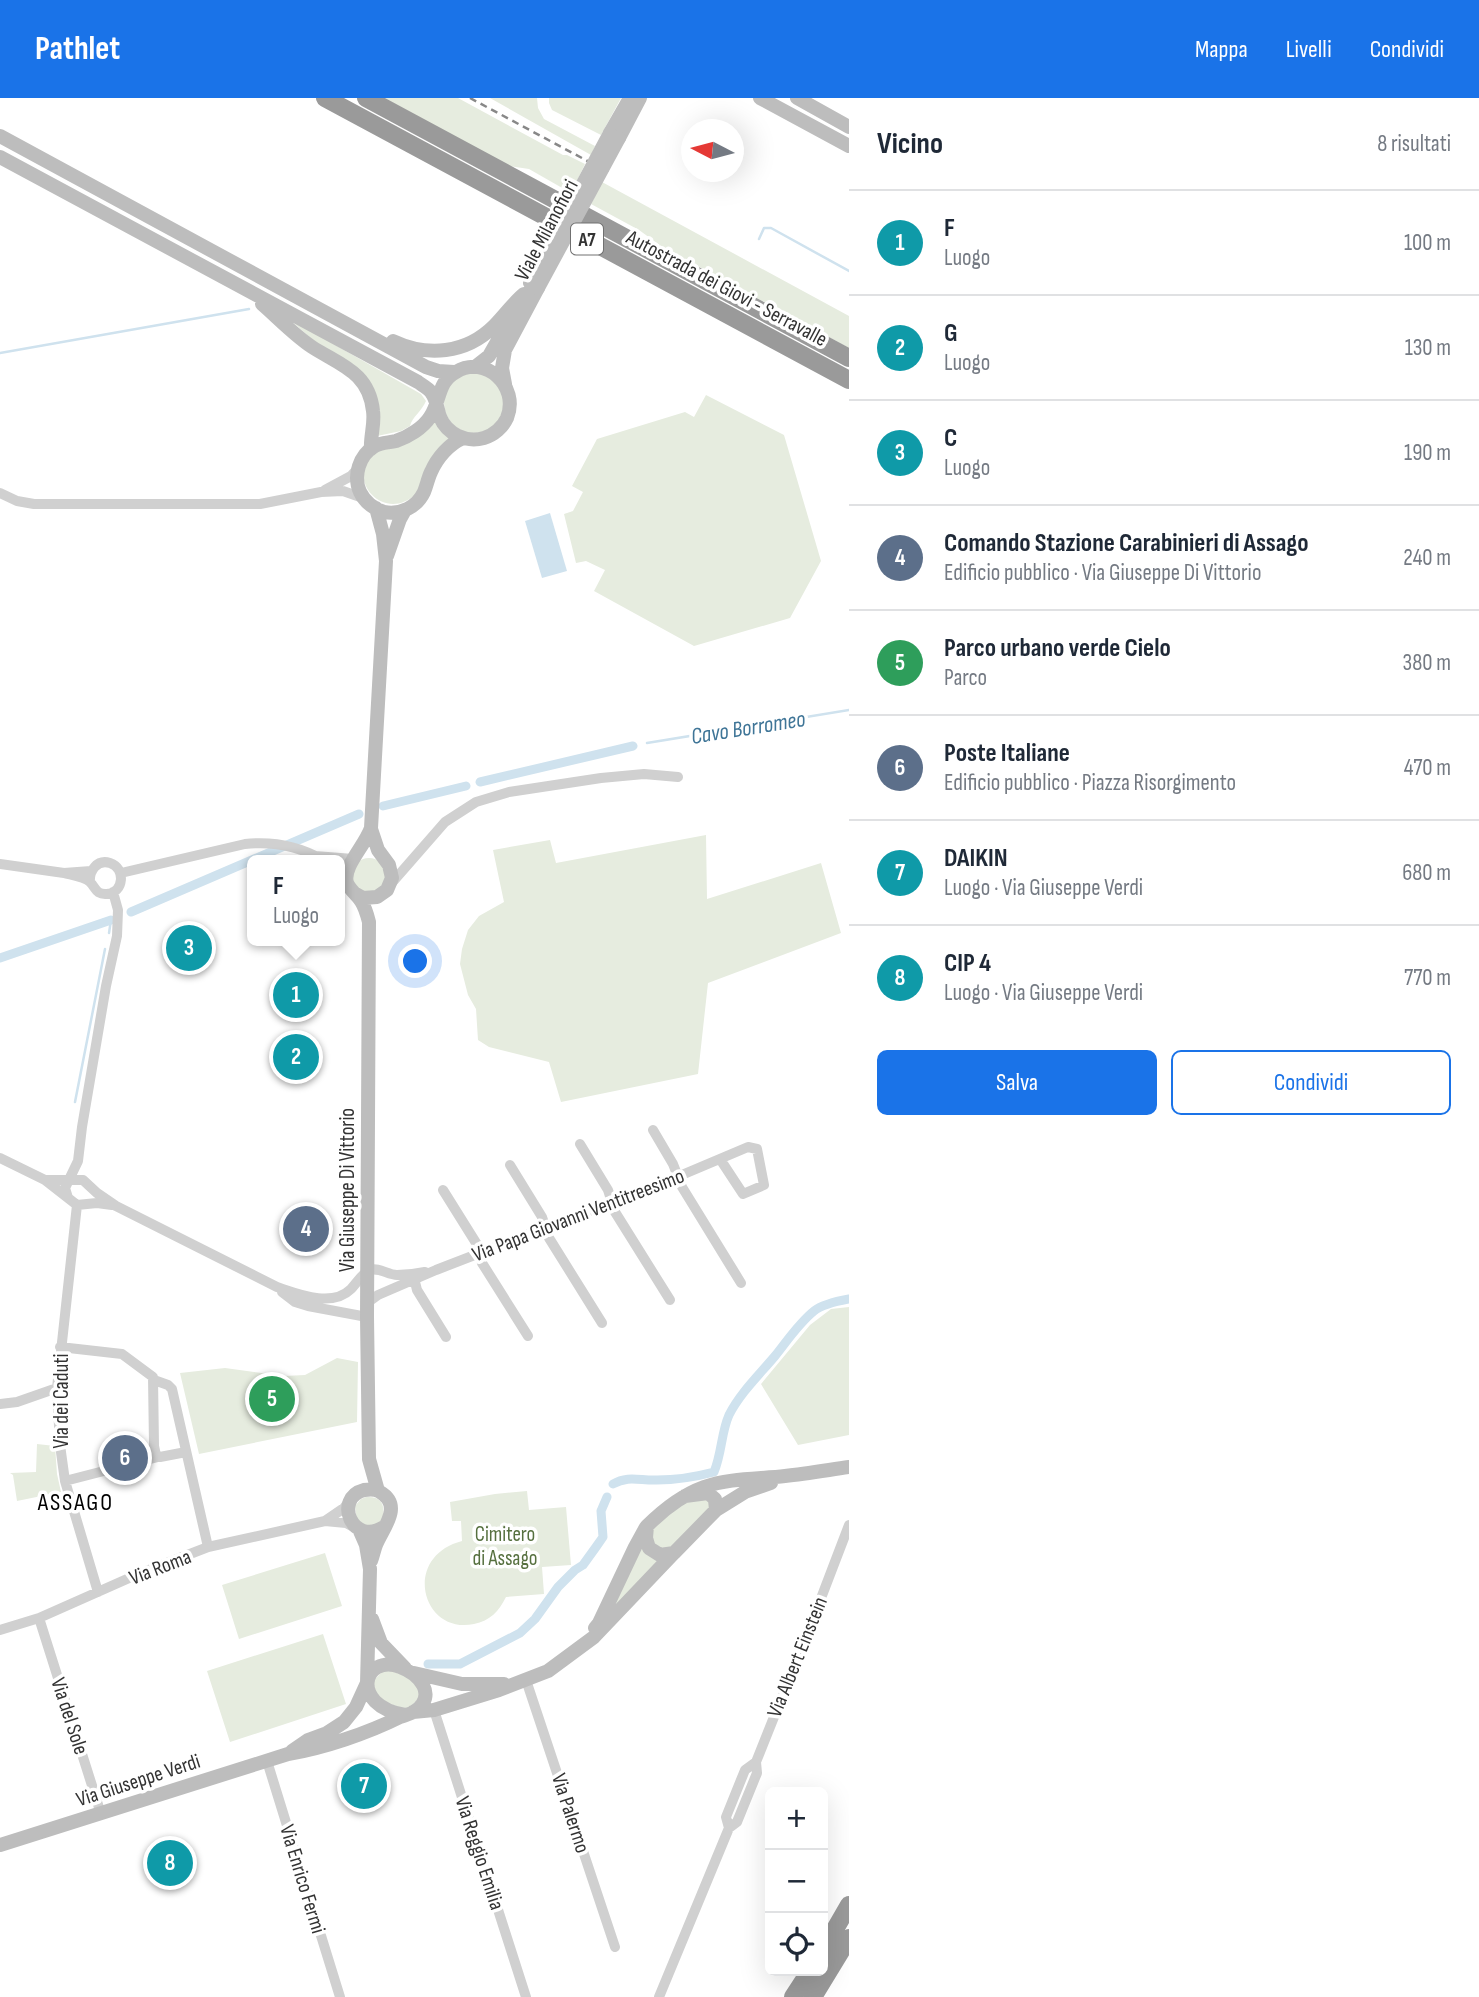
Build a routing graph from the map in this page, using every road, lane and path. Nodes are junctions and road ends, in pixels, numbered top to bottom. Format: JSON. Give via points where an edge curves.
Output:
{"nodes":[{"id":1,"x":325,"y":98,"type":"edge"},
{"id":2,"x":366,"y":98,"type":"edge"},
{"id":3,"x":630,"y":98,"type":"edge"},
{"id":4,"x":640,"y":98,"type":"edge"},
{"id":5,"x":649,"y":98,"type":"edge"},
{"id":6,"x":760,"y":98,"type":"edge"},
{"id":7,"x":797,"y":98,"type":"edge"},
{"id":8,"x":623,"y":111,"type":"edge"},
{"id":9,"x":849,"y":127,"type":"edge"},
{"id":10,"x":0,"y":136,"type":"edge"},
{"id":11,"x":849,"y":146,"type":"edge"},
{"id":12,"x":0,"y":157,"type":"edge"},
{"id":13,"x":239,"y":286,"type":"junction"},
{"id":14,"x":530,"y":288,"type":"junction"},
{"id":15,"x":346,"y":324,"type":"junction"},
{"id":16,"x":849,"y":358,"type":"edge"},
{"id":17,"x":475,"y":367,"type":"junction"},
{"id":18,"x":454,"y":372,"type":"junction"},
{"id":19,"x":849,"y":380,"type":"edge"},
{"id":20,"x":505,"y":385,"type":"junction"},
{"id":21,"x":437,"y":403,"type":"junction"},
{"id":22,"x":463,"y":438,"type":"junction"},
{"id":23,"x":370,"y":449,"type":"junction"},
{"id":24,"x":358,"y":468,"type":"junction"},
{"id":25,"x":321,"y":492,"type":"junction"},
{"id":26,"x":0,"y":494,"type":"edge"},
{"id":27,"x":364,"y":498,"type":"junction"},
{"id":28,"x":376,"y":509,"type":"junction"},
{"id":29,"x":405,"y":510,"type":"junction"},
{"id":30,"x":386,"y":561,"type":"junction"},
{"id":31,"x":678,"y":777,"type":"dead end"},
{"id":32,"x":371,"y":828,"type":"junction"},
{"id":33,"x":313,"y":855,"type":"edge"},
{"id":34,"x":345,"y":858,"type":"edge"},
{"id":35,"x":355,"y":858,"type":"junction"},
{"id":36,"x":384,"y":859,"type":"junction"},
{"id":37,"x":0,"y":864,"type":"edge"},
{"id":38,"x":407,"y":866,"type":"junction"},
{"id":39,"x":345,"y":870,"type":"edge"},
{"id":40,"x":91,"y":871,"type":"junction"},
{"id":41,"x":64,"y":873,"type":"junction"},
{"id":42,"x":121,"y":873,"type":"junction"},
{"id":43,"x":345,"y":878,"type":"edge"},
{"id":44,"x":90,"y":882,"type":"junction"},
{"id":45,"x":386,"y":890,"type":"junction"},
{"id":46,"x":113,"y":892,"type":"junction"},
{"id":47,"x":356,"y":894,"type":"junction"},
{"id":48,"x":369,"y":922,"type":"junction"},
{"id":49,"x":653,"y":1130,"type":"dead end"},
{"id":50,"x":580,"y":1144,"type":"dead end"},
{"id":51,"x":0,"y":1158,"type":"edge"},
{"id":52,"x":720,"y":1159,"type":"junction"},
{"id":53,"x":78,"y":1161,"type":"junction"},
{"id":54,"x":510,"y":1165,"type":"dead end"},
{"id":55,"x":677,"y":1177,"type":"junction"},
{"id":56,"x":45,"y":1180,"type":"junction"},
{"id":57,"x":69,"y":1180,"type":"junction"},
{"id":58,"x":89,"y":1186,"type":"junction"},
{"id":59,"x":443,"y":1190,"type":"dead end"},
{"id":60,"x":77,"y":1202,"type":"junction"},
{"id":61,"x":611,"y":1202,"type":"junction"},
{"id":62,"x":116,"y":1206,"type":"junction"},
{"id":63,"x":546,"y":1228,"type":"junction"},
{"id":64,"x":480,"y":1254,"type":"junction"},
{"id":65,"x":368,"y":1270,"type":"junction"},
{"id":66,"x":389,"y":1274,"type":"junction"},
{"id":67,"x":414,"y":1277,"type":"junction"},
{"id":68,"x":741,"y":1283,"type":"dead end"},
{"id":69,"x":277,"y":1287,"type":"junction"},
{"id":70,"x":387,"y":1292,"type":"junction"},
{"id":71,"x":347,"y":1293,"type":"junction"},
{"id":72,"x":670,"y":1300,"type":"dead end"},
{"id":73,"x":367,"y":1310,"type":"junction"},
{"id":74,"x":349,"y":1313,"type":"junction"},
{"id":75,"x":602,"y":1323,"type":"dead end"},
{"id":76,"x":528,"y":1336,"type":"dead end"},
{"id":77,"x":446,"y":1337,"type":"dead end"},
{"id":78,"x":60,"y":1347,"type":"junction"},
{"id":79,"x":154,"y":1380,"type":"junction"},
{"id":80,"x":57,"y":1388,"type":"junction"},
{"id":81,"x":0,"y":1404,"type":"edge"},
{"id":82,"x":186,"y":1452,"type":"junction"},
{"id":83,"x":158,"y":1457,"type":"junction"},
{"id":84,"x":369,"y":1459,"type":"junction"},
{"id":85,"x":849,"y":1468,"type":"edge"},
{"id":86,"x":796,"y":1475,"type":"junction"},
{"id":87,"x":65,"y":1481,"type":"junction"},
{"id":88,"x":378,"y":1491,"type":"junction"},
{"id":89,"x":708,"y":1493,"type":"junction"},
{"id":90,"x":357,"y":1494,"type":"junction"},
{"id":91,"x":685,"y":1496,"type":"junction"},
{"id":92,"x":738,"y":1496,"type":"junction"},
{"id":93,"x":716,"y":1510,"type":"junction"},
{"id":94,"x":325,"y":1521,"type":"junction"},
{"id":95,"x":849,"y":1525,"type":"edge"},
{"id":96,"x":647,"y":1526,"type":"junction"},
{"id":97,"x":384,"y":1527,"type":"junction"},
{"id":98,"x":359,"y":1529,"type":"junction"},
{"id":99,"x":208,"y":1547,"type":"junction"},
{"id":100,"x":674,"y":1553,"type":"junction"},
{"id":101,"x":369,"y":1569,"type":"junction"},
{"id":102,"x":98,"y":1592,"type":"junction"},
{"id":103,"x":369,"y":1608,"type":"junction"},
{"id":104,"x":39,"y":1618,"type":"junction"},
{"id":105,"x":0,"y":1630,"type":"edge"},
{"id":106,"x":568,"y":1657,"type":"junction"},
{"id":107,"x":409,"y":1671,"type":"junction"},
{"id":108,"x":519,"y":1682,"type":"junction"},
{"id":109,"x":368,"y":1683,"type":"junction"},
{"id":110,"x":424,"y":1687,"type":"junction"},
{"id":111,"x":434,"y":1710,"type":"junction"},
{"id":112,"x":409,"y":1714,"type":"junction"},
{"id":113,"x":288,"y":1754,"type":"junction"},
{"id":114,"x":267,"y":1761,"type":"junction"},
{"id":115,"x":101,"y":1814,"type":"junction"},
{"id":116,"x":0,"y":1845,"type":"edge"},
{"id":117,"x":849,"y":1905,"type":"edge"},
{"id":118,"x":849,"y":1938,"type":"edge"},
{"id":119,"x":828,"y":1941,"type":"edge"},
{"id":120,"x":615,"y":1947,"type":"dead end"},
{"id":121,"x":807,"y":1976,"type":"edge"},
{"id":122,"x":340,"y":1997,"type":"edge"},
{"id":123,"x":526,"y":1997,"type":"edge"},
{"id":124,"x":659,"y":1997,"type":"edge"},
{"id":125,"x":793,"y":1997,"type":"edge"},
{"id":126,"x":813,"y":1997,"type":"edge"}],
"edges":[{"from":1,"to":19,"type":"highway","name":"Autostrada dei Giovi - Serravalle","number":"A7"},
{"from":2,"to":16,"type":"highway","name":"Autostrada dei Giovi - Serravalle","number":"A7"},
{"from":3,"to":8,"type":"main road","name":"Viale Milanofiori"},
{"from":4,"to":8,"type":"main road","name":"Viale Milanofiori"},
{"from":5,"to":8,"type":"main road","via":[[637,115]]},
{"from":6,"to":11,"type":"main road"},
{"from":7,"to":9,"type":"main road"},
{"from":8,"to":14,"type":"main road","name":"Viale Milanofiori","bridge":true},
{"from":10,"to":15,"type":"main road"},
{"from":12,"to":13,"type":"main road"},
{"from":13,"to":21,"type":"main road","via":[[418,382]]},
{"from":13,"to":23,"type":"main road","via":[[312,346],[359,377],[373,410]]},
{"from":14,"to":15,"type":"main road","via":[[482,336],[446,351],[413,348],[371,329]]},
{"from":14,"to":17,"type":"main road","name":"Viale Milanofiori","via":[[496,346]]},
{"from":14,"to":20,"type":"main road","name":"Viale Milanofiori","via":[[505,350]]},
{"from":15,"to":18,"type":"main road","via":[[426,367]]},
{"from":17,"to":18,"type":"main road"},
{"from":17,"to":20,"type":"main road","via":[[495,373]]},
{"from":18,"to":21,"type":"main road","via":[[441,387]]},
{"from":20,"to":22,"type":"main road","via":[[510,407],[503,425],[483,438]]},
{"from":21,"to":22,"type":"main road","via":[[442,422]]},
{"from":21,"to":23,"type":"main road","via":[[416,430]]},
{"from":22,"to":29,"type":"main road","via":[[442,455],[431,470],[424,494]]},
{"from":23,"to":24,"type":"main road"},
{"from":24,"to":25,"type":"street"},
{"from":24,"to":27,"type":"main road"},
{"from":25,"to":26,"type":"street","via":[[260,504],[34,504]]},
{"from":25,"to":27,"type":"street","via":[[343,491]]},
{"from":27,"to":28,"type":"main road"},
{"from":28,"to":29,"type":"main road"},
{"from":28,"to":30,"type":"main road"},
{"from":29,"to":30,"type":"main road"},
{"from":30,"to":32,"type":"main road"},
{"from":31,"to":38,"type":"street","via":[[601,778],[509,792],[476,802],[445,822]]},
{"from":32,"to":35,"type":"main road"},
{"from":32,"to":36,"type":"main road"},
{"from":33,"to":42,"type":"street","via":[[270,842],[246,844]]},
{"from":34,"to":35,"type":"street"},
{"from":35,"to":36,"type":"main road","via":[[371,853]]},
{"from":35,"to":39,"type":"main road"},
{"from":36,"to":38,"type":"street"},
{"from":36,"to":45,"type":"main road","via":[[391,872]]},
{"from":37,"to":41,"type":"street"},
{"from":38,"to":45,"type":"street"},
{"from":40,"to":41,"type":"street"},
{"from":40,"to":42,"type":"street","via":[[110,863]]},
{"from":40,"to":44,"type":"street"},
{"from":41,"to":44,"type":"street"},
{"from":42,"to":46,"type":"street"},
{"from":43,"to":47,"type":"main road"},
{"from":44,"to":46,"type":"street","via":[[99,893]]},
{"from":45,"to":47,"type":"main road","via":[[369,898]]},
{"from":45,"to":48,"type":"main road","name":"Via Giuseppe Di Vittorio"},
{"from":46,"to":53,"type":"street","via":[[117,936]]},
{"from":47,"to":48,"type":"main road","name":"Via Giuseppe Di Vittorio"},
{"from":48,"to":65,"type":"main road","name":"Via Giuseppe Di Vittorio"},
{"from":49,"to":55,"type":"street"},
{"from":50,"to":61,"type":"street"},
{"from":51,"to":56,"type":"street"},
{"from":52,"to":52,"type":"street","name":"Via Papa Giovanni Ventitreesimo","via":[[748,1147],[757,1149],[764,1185],[743,1194]]},
{"from":52,"to":55,"type":"street","name":"Via Papa Giovanni Ventitreesimo"},
{"from":53,"to":57,"type":"street"},
{"from":53,"to":58,"type":"street"},
{"from":54,"to":63,"type":"street"},
{"from":55,"to":61,"type":"street","name":"Via Papa Giovanni Ventitreesimo"},
{"from":55,"to":68,"type":"street"},
{"from":56,"to":57,"type":"street"},
{"from":56,"to":60,"type":"street"},
{"from":57,"to":58,"type":"street"},
{"from":57,"to":60,"type":"street","via":[[65,1188]]},
{"from":58,"to":60,"type":"street","via":[[91,1195]]},
{"from":58,"to":62,"type":"street"},
{"from":59,"to":64,"type":"street"},
{"from":60,"to":62,"type":"street"},
{"from":60,"to":78,"type":"street","name":"Via dei Caduti"},
{"from":61,"to":63,"type":"street","name":"Via Papa Giovanni Ventitreesimo"},
{"from":61,"to":72,"type":"street"},
{"from":62,"to":69,"type":"street"},
{"from":63,"to":64,"type":"street","name":"Via Papa Giovanni Ventitreesimo"},
{"from":63,"to":75,"type":"street"},
{"from":64,"to":67,"type":"street","name":"Via Papa Giovanni Ventitreesimo"},
{"from":64,"to":76,"type":"street"},
{"from":65,"to":66,"type":"street","name":"Via Papa Giovanni Ventitreesimo"},
{"from":65,"to":71,"type":"street"},
{"from":65,"to":73,"type":"main road","name":"Via Giuseppe Di Vittorio"},
{"from":66,"to":67,"type":"street","name":"Via Papa Giovanni Ventitreesimo"},
{"from":66,"to":70,"type":"street"},
{"from":67,"to":70,"type":"street","name":"Via Papa Giovanni Ventitreesimo"},
{"from":67,"to":77,"type":"street"},
{"from":69,"to":71,"type":"street","via":[[327,1298]]},
{"from":69,"to":74,"type":"street","via":[[295,1302]]},
{"from":70,"to":73,"type":"street","name":"Via Papa Giovanni Ventitreesimo","via":[[372,1299]]},
{"from":71,"to":74,"type":"street"},
{"from":73,"to":74,"type":"street"},
{"from":73,"to":84,"type":"main road","name":"Via Giuseppe Di Vittorio"},
{"from":78,"to":79,"type":"street","via":[[122,1354]]},
{"from":78,"to":80,"type":"street","name":"Via dei Caduti"},
{"from":79,"to":82,"type":"street","via":[[172,1389]]},
{"from":79,"to":83,"type":"street"},
{"from":80,"to":81,"type":"street"},
{"from":80,"to":87,"type":"street","name":"Via dei Caduti"},
{"from":82,"to":83,"type":"street"},
{"from":82,"to":99,"type":"street"},
{"from":83,"to":87,"type":"street"},
{"from":84,"to":88,"type":"main road","name":"Via Giuseppe Di Vittorio"},
{"from":84,"to":90,"type":"main road","name":"Via Giuseppe Di Vittorio"},
{"from":85,"to":86,"type":"main road"},
{"from":86,"to":91,"type":"main road","via":[[705,1486]]},
{"from":86,"to":92,"type":"main road"},
{"from":87,"to":102,"type":"street","name":"Via dei Caduti"},
{"from":88,"to":90,"type":"main road"},
{"from":88,"to":97,"type":"main road","via":[[387,1497],[391,1508]]},
{"from":89,"to":91,"type":"main road"},
{"from":89,"to":92,"type":"main road"},
{"from":89,"to":93,"type":"main road","via":[[715,1499]]},
{"from":90,"to":94,"type":"street","name":"Via Roma"},
{"from":90,"to":98,"type":"main road","via":[[349,1504],[349,1514]]},
{"from":91,"to":96,"type":"main road"},
{"from":92,"to":93,"type":"main road"},
{"from":93,"to":100,"type":"main road"},
{"from":94,"to":98,"type":"street","name":"Via Roma"},
{"from":94,"to":99,"type":"street","name":"Via Roma"},
{"from":95,"to":124,"type":"street","name":"Via Albert Einstein","via":[[756,1762],[757,1773],[737,1822],[729,1828]]},
{"from":96,"to":100,"type":"main road","via":[[649,1548],[660,1555]]},
{"from":96,"to":106,"type":"main road","via":[[599,1623]]},
{"from":97,"to":98,"type":"main road","via":[[372,1532]]},
{"from":97,"to":101,"type":"main road"},
{"from":98,"to":101,"type":"main road"},
{"from":99,"to":102,"type":"street","name":"Via Roma"},
{"from":100,"to":106,"type":"main road","via":[[594,1637]]},
{"from":101,"to":103,"type":"main road"},
{"from":102,"to":104,"type":"street","name":"Via Roma"},
{"from":103,"to":107,"type":"main road","via":[[381,1643]]},
{"from":103,"to":109,"type":"main road"},
{"from":104,"to":105,"type":"street","name":"Via Roma"},
{"from":104,"to":115,"type":"street","name":"Via del Sole"},
{"from":106,"to":108,"type":"main road"},
{"from":107,"to":108,"type":"main road","via":[[462,1684]]},
{"from":107,"to":109,"type":"main road","via":[[394,1665],[379,1667]]},
{"from":107,"to":110,"type":"main road"},
{"from":108,"to":111,"type":"main road"},
{"from":108,"to":120,"type":"street","name":"Via Palermo"},
{"from":109,"to":112,"type":"main road","via":[[374,1701],[390,1711]]},
{"from":109,"to":113,"type":"main road","name":"Via Giuseppe Verdi","via":[[344,1722]]},
{"from":110,"to":111,"type":"main road"},
{"from":110,"to":112,"type":"main road","via":[[423,1702]]},
{"from":111,"to":112,"type":"main road"},
{"from":111,"to":123,"type":"street","name":"Via Reggio Emilia"},
{"from":112,"to":113,"type":"main road","name":"Via Giuseppe Verdi","via":[[312,1750]]},
{"from":113,"to":114,"type":"main road","name":"Via Giuseppe Verdi"},
{"from":114,"to":115,"type":"main road","name":"Via Giuseppe Verdi"},
{"from":114,"to":122,"type":"street","name":"Via Enrico Fermi"},
{"from":115,"to":116,"type":"main road","name":"Via Giuseppe Verdi"},
{"from":117,"to":119,"type":"highway"},
{"from":118,"to":126,"type":"highway"},
{"from":121,"to":125,"type":"highway"}]}
